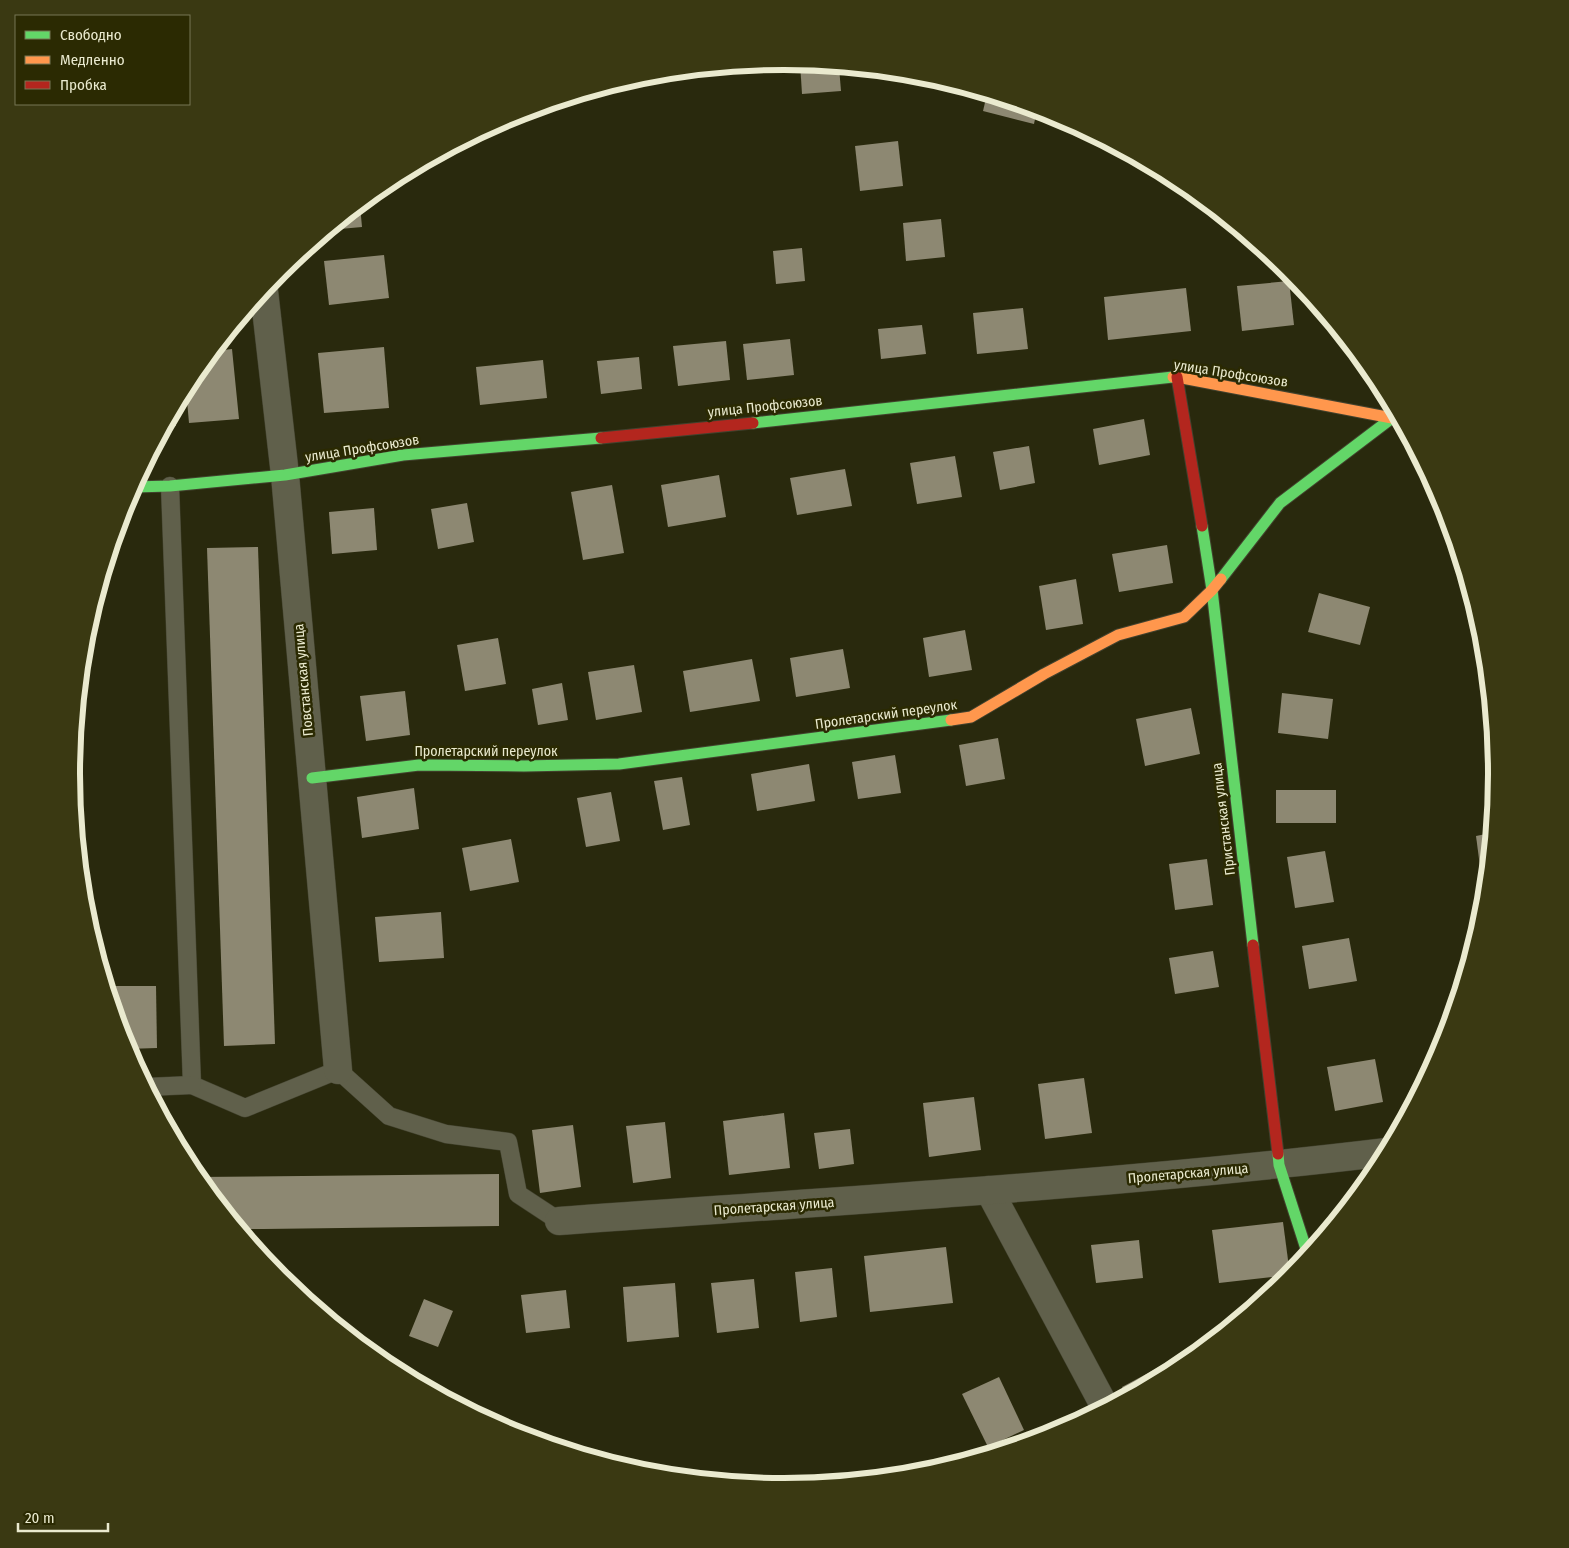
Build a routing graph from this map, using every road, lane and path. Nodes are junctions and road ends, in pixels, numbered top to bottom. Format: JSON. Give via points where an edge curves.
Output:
{"nodes":[{"id":1,"x":265,"y":299,"type":"edge"},
{"id":2,"x":1177,"y":377,"type":"junction"},
{"id":3,"x":1390,"y":416,"type":"edge"},
{"id":4,"x":1392,"y":419,"type":"edge"},
{"id":5,"x":284,"y":475,"type":"junction"},
{"id":6,"x":143,"y":486,"type":"edge"},
{"id":7,"x":170,"y":486,"type":"junction"},
{"id":8,"x":1212,"y":590,"type":"junction"},
{"id":9,"x":312,"y":778,"type":"junction"},
{"id":10,"x":338,"y":1070,"type":"junction"},
{"id":11,"x":192,"y":1085,"type":"junction"},
{"id":12,"x":154,"y":1087,"type":"edge"},
{"id":13,"x":1377,"y":1153,"type":"edge"},
{"id":14,"x":1279,"y":1165,"type":"junction"},
{"id":15,"x":990,"y":1190,"type":"junction"},
{"id":16,"x":559,"y":1221,"type":"joint"},
{"id":17,"x":1305,"y":1247,"type":"edge"},
{"id":18,"x":1102,"y":1402,"type":"edge"}],
"edges":[{"from":1,"to":5,"type":"street","name":"Повстанская улица"},
{"from":2,"to":3,"type":"street","name":"улица Профсоюзов"},
{"from":2,"to":5,"type":"street","name":"улица Профсоюзов","via":[[680,431],[403,455]]},
{"from":2,"to":8,"type":"street","name":"Пристанская улица"},
{"from":4,"to":8,"type":"street","name":"Пролетарский переулок","via":[[1280,503]]},
{"from":5,"to":7,"type":"street","name":"улица Профсоюзов"},
{"from":5,"to":9,"type":"street","name":"Повстанская улица"},
{"from":6,"to":7,"type":"street","name":"улица Профсоюзов"},
{"from":7,"to":11,"type":"lane"},
{"from":8,"to":9,"type":"street","name":"Пролетарский переулок","via":[[1184,616],[1118,635],[971,717],[619,764],[419,765]]},
{"from":8,"to":14,"type":"street","name":"Пристанская улица"},
{"from":9,"to":10,"type":"street","name":"Повстанская улица"},
{"from":10,"to":11,"type":"lane","via":[[245,1108]]},
{"from":10,"to":16,"type":"lane","via":[[389,1116],[446,1134],[508,1142],[518,1194]]},
{"from":11,"to":12,"type":"lane"},
{"from":13,"to":14,"type":"street","name":"Пролетарская улица"},
{"from":14,"to":15,"type":"street","name":"Пролетарская улица"},
{"from":14,"to":17,"type":"street","name":"Пристанская улица"},
{"from":15,"to":16,"type":"street","name":"Пролетарская улица"},
{"from":15,"to":18,"type":"street"}]}
